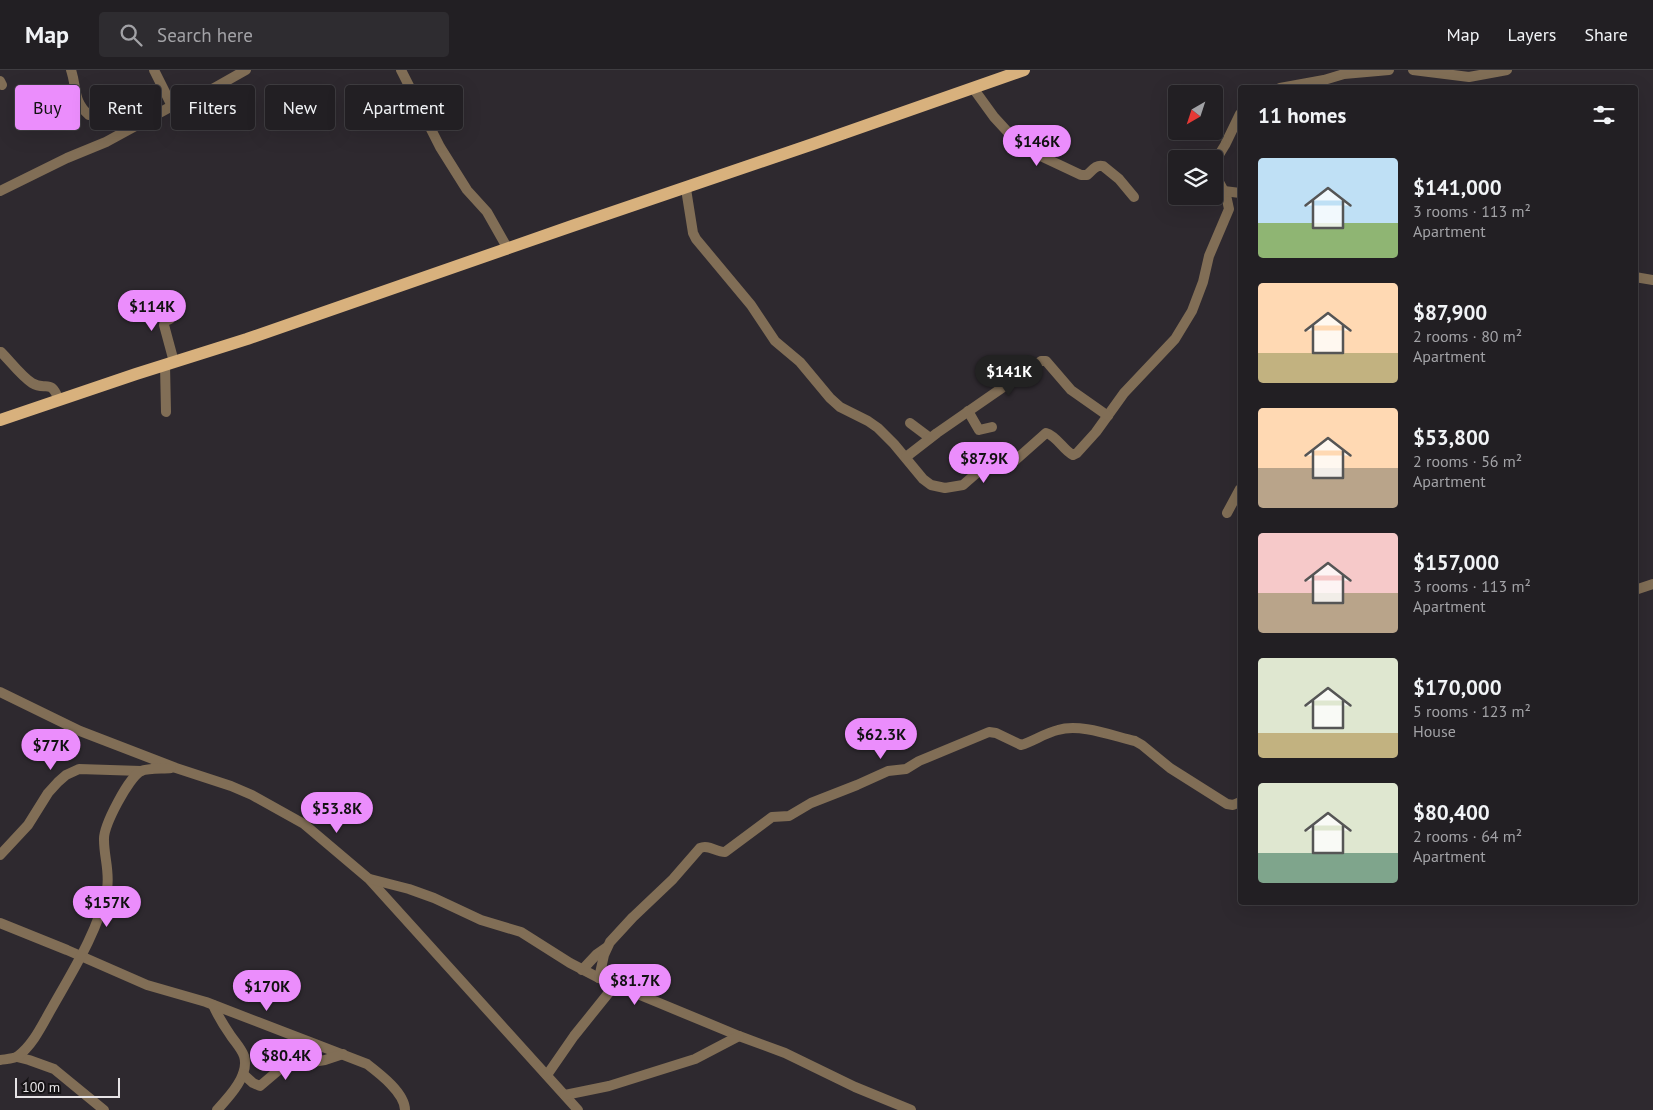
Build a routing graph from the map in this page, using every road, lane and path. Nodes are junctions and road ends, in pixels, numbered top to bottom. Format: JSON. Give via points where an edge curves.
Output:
{"nodes":[{"id":1,"x":71,"y":70,"type":"edge"},
{"id":2,"x":154,"y":70,"type":"edge"},
{"id":3,"x":246,"y":70,"type":"edge"},
{"id":4,"x":400,"y":70,"type":"edge"},
{"id":5,"x":1024,"y":70,"type":"edge"},
{"id":6,"x":1389,"y":70,"type":"edge"},
{"id":7,"x":1413,"y":70,"type":"edge"},
{"id":8,"x":1507,"y":70,"type":"edge"},
{"id":9,"x":219,"y":85,"type":"edge"},
{"id":10,"x":1296,"y":85,"type":"edge"},
{"id":11,"x":973,"y":88,"type":"junction"},
{"id":12,"x":171,"y":104,"type":"edge"},
{"id":13,"x":171,"y":107,"type":"edge"},
{"id":14,"x":90,"y":115,"type":"edge"},
{"id":15,"x":1238,"y":118,"type":"edge"},
{"id":16,"x":1222,"y":150,"type":"edge"},
{"id":17,"x":686,"y":189,"type":"junction"},
{"id":18,"x":0,"y":191,"type":"edge"},
{"id":19,"x":1224,"y":192,"type":"joint"},
{"id":20,"x":1238,"y":193,"type":"edge"},
{"id":21,"x":1134,"y":197,"type":"dead end"},
{"id":22,"x":508,"y":249,"type":"junction"},
{"id":23,"x":1638,"y":278,"type":"edge"},
{"id":24,"x":1653,"y":280,"type":"edge"},
{"id":25,"x":170,"y":319,"type":"dead end"},
{"id":26,"x":1,"y":352,"type":"edge"},
{"id":27,"x":169,"y":364,"type":"junction"},
{"id":28,"x":59,"y":400,"type":"junction"},
{"id":29,"x":968,"y":411,"type":"junction"},
{"id":30,"x":166,"y":412,"type":"dead end"},
{"id":31,"x":1108,"y":416,"type":"junction"},
{"id":32,"x":0,"y":420,"type":"edge"},
{"id":33,"x":910,"y":423,"type":"dead end"},
{"id":34,"x":992,"y":427,"type":"dead end"},
{"id":35,"x":930,"y":438,"type":"junction"},
{"id":36,"x":906,"y":457,"type":"junction"},
{"id":37,"x":1238,"y":494,"type":"edge"},
{"id":38,"x":1227,"y":513,"type":"dead end"},
{"id":39,"x":1653,"y":584,"type":"edge"},
{"id":40,"x":1638,"y":589,"type":"edge"},
{"id":41,"x":0,"y":692,"type":"edge"},
{"id":42,"x":176,"y":768,"type":"junction"},
{"id":43,"x":141,"y":771,"type":"junction"},
{"id":44,"x":1238,"y":803,"type":"edge"},
{"id":45,"x":0,"y":854,"type":"edge"},
{"id":46,"x":368,"y":879,"type":"junction"},
{"id":47,"x":0,"y":923,"type":"edge"},
{"id":48,"x":607,"y":947,"type":"junction"},
{"id":49,"x":81,"y":956,"type":"junction"},
{"id":50,"x":582,"y":970,"type":"junction"},
{"id":51,"x":599,"y":978,"type":"junction"},
{"id":52,"x":615,"y":984,"type":"junction"},
{"id":53,"x":213,"y":1005,"type":"junction"},
{"id":54,"x":739,"y":1036,"type":"junction"},
{"id":55,"x":343,"y":1054,"type":"junction"},
{"id":56,"x":17,"y":1057,"type":"junction"},
{"id":57,"x":0,"y":1060,"type":"edge"},
{"id":58,"x":243,"y":1074,"type":"junction"},
{"id":59,"x":547,"y":1075,"type":"junction"},
{"id":60,"x":566,"y":1095,"type":"junction"},
{"id":61,"x":104,"y":1110,"type":"edge"},
{"id":62,"x":217,"y":1110,"type":"edge"},
{"id":63,"x":405,"y":1110,"type":"edge"},
{"id":64,"x":578,"y":1110,"type":"edge"},
{"id":65,"x":911,"y":1110,"type":"edge"}],
"edges":[{"from":1,"to":14,"type":"street","via":[[76,99]]},
{"from":2,"to":12,"type":"street"},
{"from":3,"to":9,"type":"street"},
{"from":4,"to":22,"type":"street","via":[[440,146],[467,190],[485,209]]},
{"from":5,"to":11,"type":"main road"},
{"from":6,"to":10,"type":"street","via":[[1344,74]]},
{"from":7,"to":8,"type":"street","via":[[1469,77]]},
{"from":11,"to":17,"type":"main road"},
{"from":11,"to":21,"type":"street","via":[[994,117],[1022,146],[1080,175],[1087,175],[1096,166],[1103,166]]},
{"from":13,"to":18,"type":"street","via":[[106,142]]},
{"from":15,"to":16,"type":"street"},
{"from":17,"to":22,"type":"main road"},
{"from":17,"to":36,"type":"street","via":[[696,238],[751,305],[775,341],[800,362],[840,407],[878,428]]},
{"from":19,"to":20,"type":"street"},
{"from":19,"to":31,"type":"street","via":[[1229,208],[1209,256],[1192,311],[1175,339],[1124,393]]},
{"from":22,"to":27,"type":"main road"},
{"from":23,"to":24,"type":"street"},
{"from":25,"to":27,"type":"street","via":[[164,325]]},
{"from":26,"to":28,"type":"street","via":[[31,382],[52,388]]},
{"from":27,"to":28,"type":"main road"},
{"from":27,"to":30,"type":"street"},
{"from":28,"to":32,"type":"main road"},
{"from":29,"to":31,"type":"street","via":[[1032,365],[1044,360],[1071,390]]},
{"from":29,"to":34,"type":"street","via":[[979,430]]},
{"from":29,"to":35,"type":"street"},
{"from":31,"to":36,"type":"street","via":[[1075,454],[1047,432],[1011,464],[994,458],[959,487],[933,486],[923,479]]},
{"from":33,"to":35,"type":"street"},
{"from":35,"to":36,"type":"street"},
{"from":37,"to":38,"type":"street"},
{"from":39,"to":40,"type":"street"},
{"from":41,"to":42,"type":"street","via":[[80,731]]},
{"from":42,"to":43,"type":"street"},
{"from":42,"to":46,"type":"street","via":[[231,786],[289,814],[313,830]]},
{"from":43,"to":45,"type":"street","via":[[79,769],[66,776],[48,794],[28,825]]},
{"from":43,"to":49,"type":"street","via":[[119,799],[105,828],[107,889]]},
{"from":44,"to":48,"type":"street","via":[[1227,804],[1170,768],[1136,741],[1071,727],[1021,745],[989,732],[922,759],[906,769],[888,771],[810,803],[791,815],[772,817],[725,852],[705,846],[700,848]]},
{"from":46,"to":50,"type":"street","via":[[409,889],[481,920],[522,932]]},
{"from":46,"to":59,"type":"street"},
{"from":47,"to":49,"type":"street"},
{"from":48,"to":50,"type":"street"},
{"from":48,"to":51,"type":"street"},
{"from":49,"to":53,"type":"street","via":[[147,985]]},
{"from":49,"to":56,"type":"street","via":[[40,1029]]},
{"from":50,"to":51,"type":"street"},
{"from":51,"to":52,"type":"street"},
{"from":52,"to":54,"type":"street"},
{"from":52,"to":59,"type":"street"},
{"from":53,"to":55,"type":"street"},
{"from":53,"to":58,"type":"street","via":[[242,1052],[245,1062]]},
{"from":54,"to":60,"type":"street","via":[[695,1059],[609,1086]]},
{"from":54,"to":65,"type":"street","via":[[785,1053]]},
{"from":55,"to":58,"type":"street","via":[[287,1066],[260,1086]]},
{"from":55,"to":63,"type":"street","via":[[368,1064],[381,1075],[398,1093]]},
{"from":56,"to":57,"type":"street"},
{"from":56,"to":61,"type":"street","via":[[54,1070]]},
{"from":58,"to":62,"type":"street"},
{"from":59,"to":60,"type":"street"},
{"from":60,"to":64,"type":"street"}]}
